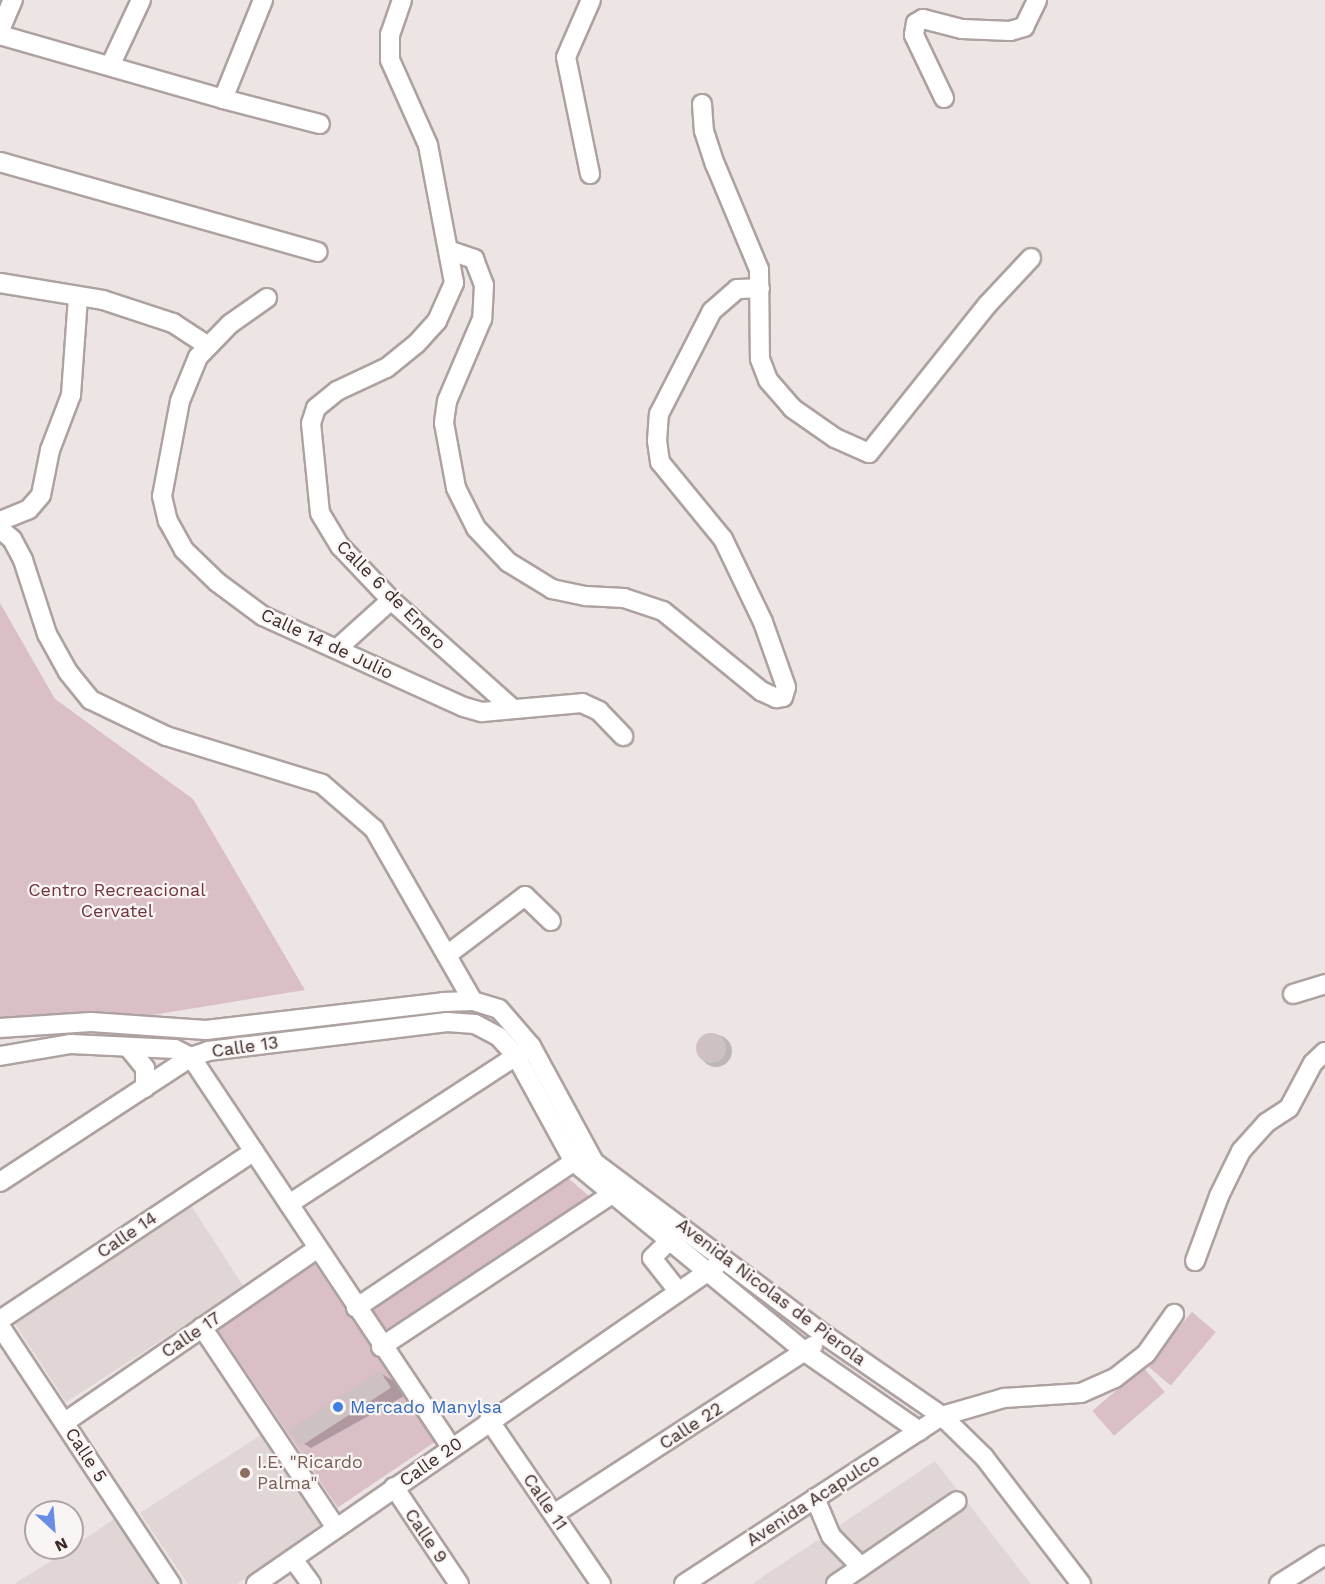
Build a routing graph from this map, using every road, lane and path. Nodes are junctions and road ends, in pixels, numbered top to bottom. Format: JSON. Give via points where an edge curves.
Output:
{"nodes":[{"id":1,"x":13,"y":0,"type":"edge"},
{"id":2,"x":141,"y":0,"type":"edge"},
{"id":3,"x":263,"y":0,"type":"edge"},
{"id":4,"x":402,"y":0,"type":"edge"},
{"id":5,"x":591,"y":0,"type":"edge"},
{"id":6,"x":1037,"y":0,"type":"edge"},
{"id":7,"x":0,"y":32,"type":"edge"},
{"id":8,"x":111,"y":64,"type":"junction"},
{"id":9,"x":944,"y":98,"type":"dead end"},
{"id":10,"x":223,"y":99,"type":"junction"},
{"id":11,"x":702,"y":104,"type":"dead end"},
{"id":12,"x":320,"y":124,"type":"dead end"},
{"id":13,"x":0,"y":162,"type":"edge"},
{"id":14,"x":590,"y":174,"type":"dead end"},
{"id":15,"x":448,"y":250,"type":"junction"},
{"id":16,"x":317,"y":252,"type":"dead end"},
{"id":17,"x":1030,"y":258,"type":"dead end"},
{"id":18,"x":0,"y":283,"type":"edge"},
{"id":19,"x":760,"y":288,"type":"junction"},
{"id":20,"x":78,"y":297,"type":"junction"},
{"id":21,"x":267,"y":298,"type":"dead end"},
{"id":22,"x":208,"y":346,"type":"junction"},
{"id":23,"x":0,"y":521,"type":"edge"},
{"id":24,"x":0,"y":530,"type":"edge"},
{"id":25,"x":391,"y":600,"type":"junction"},
{"id":26,"x":339,"y":647,"type":"junction"},
{"id":27,"x":512,"y":708,"type":"junction"},
{"id":28,"x":623,"y":736,"type":"dead end"},
{"id":29,"x":551,"y":921,"type":"dead end"},
{"id":30,"x":447,"y":955,"type":"junction"},
{"id":31,"x":1325,"y":984,"type":"edge"},
{"id":32,"x":1293,"y":994,"type":"dead end"},
{"id":33,"x":473,"y":1001,"type":"junction"},
{"id":34,"x":0,"y":1028,"type":"edge"},
{"id":35,"x":531,"y":1046,"type":"junction"},
{"id":36,"x":128,"y":1047,"type":"junction"},
{"id":37,"x":1325,"y":1052,"type":"edge"},
{"id":38,"x":0,"y":1056,"type":"edge"},
{"id":39,"x":516,"y":1056,"type":"junction"},
{"id":40,"x":192,"y":1058,"type":"junction"},
{"id":41,"x":145,"y":1088,"type":"junction"},
{"id":42,"x":254,"y":1151,"type":"junction"},
{"id":43,"x":580,"y":1157,"type":"junction"},
{"id":44,"x":0,"y":1182,"type":"edge"},
{"id":45,"x":628,"y":1184,"type":"junction"},
{"id":46,"x":612,"y":1194,"type":"junction"},
{"id":47,"x":289,"y":1203,"type":"junction"},
{"id":48,"x":669,"y":1241,"type":"junction"},
{"id":49,"x":318,"y":1248,"type":"junction"},
{"id":50,"x":725,"y":1260,"type":"junction"},
{"id":51,"x":1195,"y":1261,"type":"dead end"},
{"id":52,"x":708,"y":1271,"type":"junction"},
{"id":53,"x":678,"y":1291,"type":"junction"},
{"id":54,"x":356,"y":1308,"type":"junction"},
{"id":55,"x":1174,"y":1314,"type":"dead end"},
{"id":56,"x":0,"y":1320,"type":"edge"},
{"id":57,"x":0,"y":1326,"type":"edge"},
{"id":58,"x":202,"y":1327,"type":"junction"},
{"id":59,"x":826,"y":1336,"type":"junction"},
{"id":60,"x":381,"y":1347,"type":"junction"},
{"id":61,"x":805,"y":1352,"type":"junction"},
{"id":62,"x":942,"y":1416,"type":"junction"},
{"id":63,"x":489,"y":1420,"type":"junction"},
{"id":64,"x":65,"y":1422,"type":"junction"},
{"id":65,"x":919,"y":1431,"type":"junction"},
{"id":66,"x":451,"y":1447,"type":"junction"},
{"id":67,"x":394,"y":1487,"type":"junction"},
{"id":68,"x":815,"y":1498,"type":"junction"},
{"id":69,"x":957,"y":1501,"type":"dead end"},
{"id":70,"x":554,"y":1514,"type":"junction"},
{"id":71,"x":336,"y":1528,"type":"junction"},
{"id":72,"x":1325,"y":1555,"type":"edge"},
{"id":73,"x":293,"y":1558,"type":"junction"},
{"id":74,"x":861,"y":1567,"type":"junction"},
{"id":75,"x":171,"y":1584,"type":"edge"},
{"id":76,"x":256,"y":1584,"type":"edge"},
{"id":77,"x":311,"y":1584,"type":"edge"},
{"id":78,"x":459,"y":1584,"type":"edge"},
{"id":79,"x":601,"y":1584,"type":"edge"},
{"id":80,"x":684,"y":1584,"type":"edge"},
{"id":81,"x":837,"y":1584,"type":"edge"},
{"id":82,"x":1081,"y":1584,"type":"edge"},
{"id":83,"x":1279,"y":1584,"type":"edge"}],
"edges":[{"from":1,"to":7,"type":"street"},
{"from":2,"to":8,"type":"street"},
{"from":3,"to":10,"type":"street"},
{"from":4,"to":15,"type":"street","name":"Calle 6 de Enero","via":[[390,34],[390,60],[428,145]]},
{"from":5,"to":14,"type":"street","via":[[566,57]]},
{"from":6,"to":9,"type":"street","via":[[1024,27],[1010,31],[963,29],[923,19],[916,23],[914,35]]},
{"from":7,"to":8,"type":"street"},
{"from":8,"to":10,"type":"street"},
{"from":10,"to":12,"type":"street"},
{"from":11,"to":19,"type":"street","via":[[704,131],[747,233],[759,269]]},
{"from":13,"to":16,"type":"street"},
{"from":15,"to":19,"type":"street","via":[[474,259],[484,285],[482,319],[447,401],[444,423],[456,488],[476,528],[508,562],[539,583],[574,595],[618,597],[651,605],[675,618],[761,691],[783,697],[786,687],[763,622],[723,539],[660,462],[657,441],[659,414],[712,311],[737,289]]},
{"from":15,"to":25,"type":"street","name":"Calle 6 de Enero","via":[[454,282],[437,321],[386,368],[321,400],[311,423],[323,521],[340,546]]},
{"from":17,"to":19,"type":"street","via":[[988,304],[869,453],[836,438],[792,408],[768,380],[760,359]]},
{"from":18,"to":20,"type":"street"},
{"from":20,"to":22,"type":"street","via":[[103,300],[172,323]]},
{"from":20,"to":23,"type":"street","via":[[71,395],[50,450],[41,495],[29,509]]},
{"from":21,"to":22,"type":"street","name":"Calle 14 de Julio","via":[[230,324]]},
{"from":22,"to":26,"type":"street","name":"Calle 14 de Julio","via":[[190,371],[180,401],[162,496],[168,521],[184,550],[249,608]]},
{"from":24,"to":30,"type":"street","via":[[12,539],[23,560],[47,634],[68,672],[91,700],[166,736],[322,784],[374,829]]},
{"from":25,"to":26,"type":"street"},
{"from":25,"to":27,"type":"street","name":"Calle 6 de Enero"},
{"from":26,"to":27,"type":"street","name":"Calle 14 de Julio","via":[[464,707],[482,712]]},
{"from":27,"to":28,"type":"street","name":"Calle 14 de Julio","via":[[588,705]]},
{"from":29,"to":30,"type":"street","via":[[525,896]]},
{"from":30,"to":33,"type":"street"},
{"from":31,"to":32,"type":"street"},
{"from":33,"to":34,"type":"street","via":[[206,1030],[91,1022]]},
{"from":33,"to":35,"type":"street","name":"Avenida Nicolas de Pierola","via":[[499,1008]]},
{"from":35,"to":39,"type":"street"},
{"from":35,"to":43,"type":"street","name":"Avenida Nicolas de Pierola"},
{"from":36,"to":38,"type":"street","via":[[71,1044]]},
{"from":36,"to":40,"type":"street","via":[[175,1049]]},
{"from":36,"to":41,"type":"street","via":[[145,1068]]},
{"from":37,"to":51,"type":"street","via":[[1313,1063],[1289,1108],[1266,1123],[1241,1151]]},
{"from":39,"to":40,"type":"street","name":"Calle 13","via":[[499,1037],[475,1024],[447,1022],[208,1052]]},
{"from":39,"to":43,"type":"street","name":"Calle 13"},
{"from":39,"to":47,"type":"street"},
{"from":40,"to":41,"type":"street","name":"Calle 13"},
{"from":40,"to":42,"type":"street"},
{"from":41,"to":44,"type":"street","name":"Calle 13"},
{"from":42,"to":47,"type":"street"},
{"from":42,"to":56,"type":"street","name":"Calle 14"},
{"from":43,"to":45,"type":"street","name":"Avenida Nicolas de Pierola"},
{"from":43,"to":46,"type":"street"},
{"from":43,"to":54,"type":"street"},
{"from":45,"to":46,"type":"street"},
{"from":45,"to":50,"type":"street","name":"Avenida Nicolas de Pierola"},
{"from":46,"to":48,"type":"street"},
{"from":46,"to":60,"type":"street"},
{"from":47,"to":49,"type":"street"},
{"from":48,"to":52,"type":"street"},
{"from":48,"to":53,"type":"street","via":[[652,1258]]},
{"from":49,"to":54,"type":"street"},
{"from":49,"to":58,"type":"street","name":"Calle 17"},
{"from":50,"to":52,"type":"street","name":"Calle 20"},
{"from":50,"to":59,"type":"street","name":"Avenida Nicolas de Pierola"},
{"from":52,"to":53,"type":"street","name":"Calle 20"},
{"from":52,"to":61,"type":"street"},
{"from":53,"to":63,"type":"street","name":"Calle 20"},
{"from":54,"to":60,"type":"street"},
{"from":55,"to":62,"type":"street","name":"Avenida Acapulco","via":[[1146,1354],[1095,1389],[1059,1396],[1004,1398]]},
{"from":57,"to":64,"type":"street","name":"Calle 5"},
{"from":58,"to":64,"type":"street","name":"Calle 17"},
{"from":58,"to":71,"type":"street"},
{"from":59,"to":61,"type":"street","name":"Calle 22"},
{"from":59,"to":62,"type":"street","name":"Avenida Nicolas de Pierola"},
{"from":60,"to":66,"type":"street"},
{"from":61,"to":65,"type":"street"},
{"from":61,"to":70,"type":"street","name":"Calle 22"},
{"from":62,"to":65,"type":"street","name":"Avenida Acapulco"},
{"from":62,"to":82,"type":"street","name":"Avenida Nicolas de Pierola","via":[[984,1457]]},
{"from":63,"to":66,"type":"street","name":"Calle 20"},
{"from":63,"to":70,"type":"street","name":"Calle 11"},
{"from":64,"to":75,"type":"street","name":"Calle 5"},
{"from":65,"to":68,"type":"street","name":"Avenida Acapulco"},
{"from":66,"to":67,"type":"street","name":"Calle 20"},
{"from":67,"to":71,"type":"street","name":"Calle 20"},
{"from":67,"to":78,"type":"street","name":"Calle 9"},
{"from":68,"to":74,"type":"street","via":[[831,1536]]},
{"from":68,"to":80,"type":"street","name":"Avenida Acapulco"},
{"from":69,"to":74,"type":"street"},
{"from":70,"to":79,"type":"street","name":"Calle 11"},
{"from":71,"to":73,"type":"street","name":"Calle 20"},
{"from":72,"to":83,"type":"street"},
{"from":73,"to":76,"type":"street","name":"Calle 20"},
{"from":73,"to":77,"type":"street"},
{"from":74,"to":81,"type":"street"}]}
